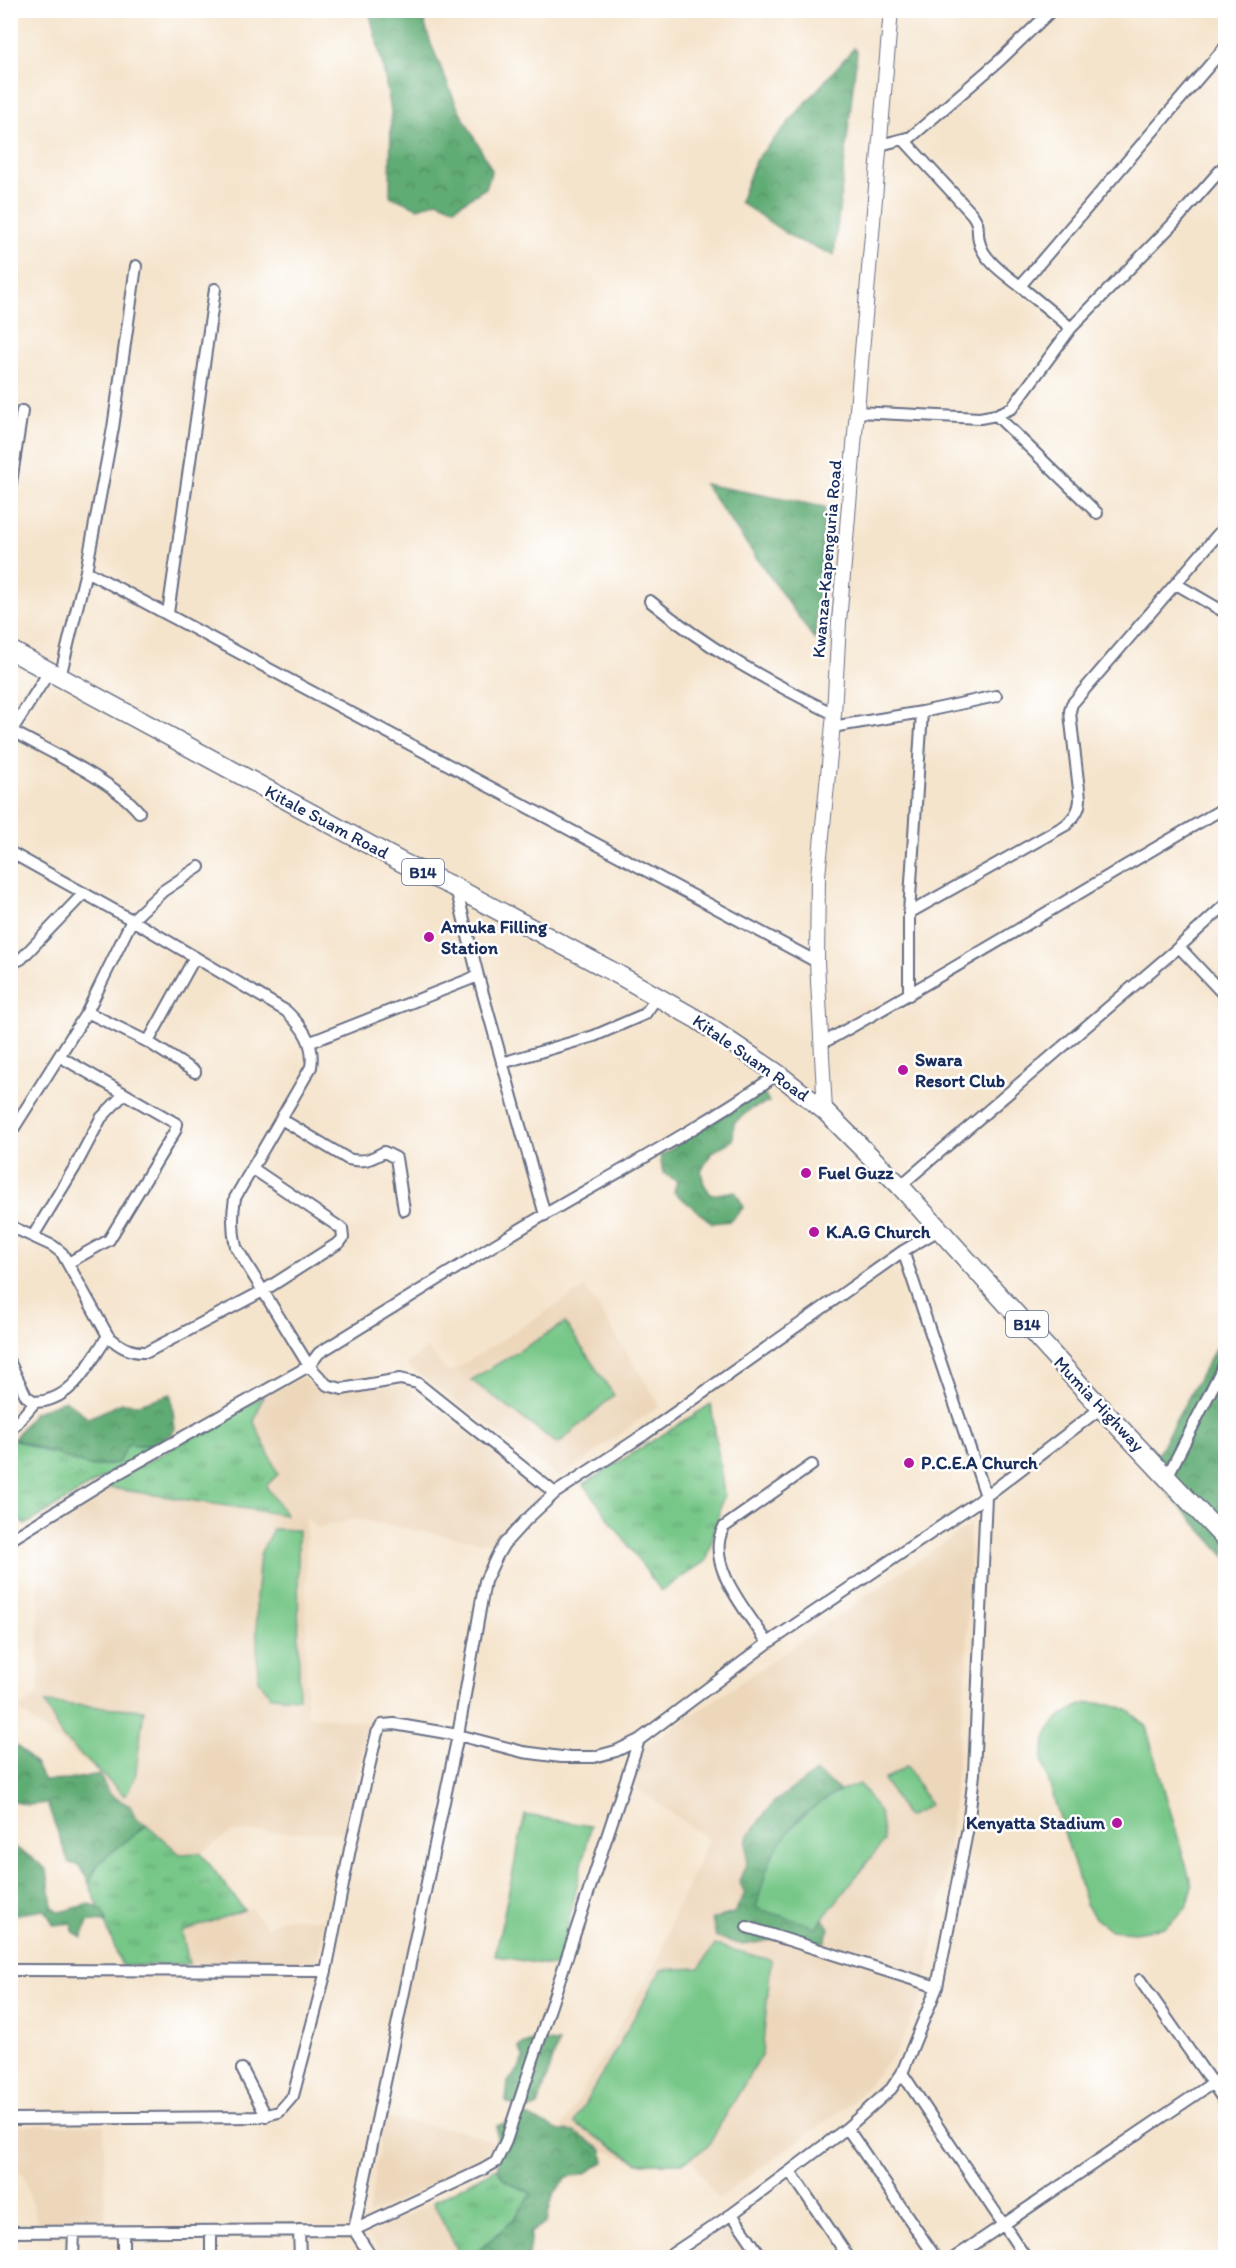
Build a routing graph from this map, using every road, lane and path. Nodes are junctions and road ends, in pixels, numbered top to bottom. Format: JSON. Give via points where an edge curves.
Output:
{"nodes":[{"id":1,"x":891,"y":10,"type":"edge"},
{"id":2,"x":1052,"y":10,"type":"edge"},
{"id":3,"x":1226,"y":46,"type":"edge"},
{"id":4,"x":904,"y":140,"type":"junction"},
{"id":5,"x":880,"y":145,"type":"junction"},
{"id":6,"x":1226,"y":164,"type":"edge"},
{"id":7,"x":136,"y":266,"type":"dead end"},
{"id":8,"x":1020,"y":286,"type":"junction"},
{"id":9,"x":215,"y":288,"type":"dead end"},
{"id":10,"x":1071,"y":328,"type":"junction"},
{"id":11,"x":22,"y":411,"type":"dead end"},
{"id":12,"x":857,"y":412,"type":"junction"},
{"id":13,"x":996,"y":415,"type":"junction"},
{"id":14,"x":10,"y":489,"type":"edge"},
{"id":15,"x":1097,"y":513,"type":"dead end"},
{"id":16,"x":1226,"y":525,"type":"edge"},
{"id":17,"x":86,"y":571,"type":"junction"},
{"id":18,"x":1176,"y":584,"type":"junction"},
{"id":19,"x":650,"y":600,"type":"dead end"},
{"id":20,"x":1226,"y":612,"type":"edge"},
{"id":21,"x":168,"y":613,"type":"junction"},
{"id":22,"x":10,"y":650,"type":"edge"},
{"id":23,"x":54,"y":674,"type":"junction"},
{"id":24,"x":996,"y":696,"type":"dead end"},
{"id":25,"x":922,"y":712,"type":"junction"},
{"id":26,"x":833,"y":720,"type":"junction"},
{"id":27,"x":11,"y":732,"type":"edge"},
{"id":28,"x":1226,"y":807,"type":"edge"},
{"id":29,"x":139,"y":812,"type":"dead end"},
{"id":30,"x":10,"y":852,"type":"edge"},
{"id":31,"x":199,"y":867,"type":"dead end"},
{"id":32,"x":456,"y":888,"type":"junction"},
{"id":33,"x":84,"y":893,"type":"junction"},
{"id":34,"x":1226,"y":904,"type":"edge"},
{"id":35,"x":909,"y":913,"type":"junction"},
{"id":36,"x":132,"y":920,"type":"junction"},
{"id":37,"x":1179,"y":947,"type":"junction"},
{"id":38,"x":195,"y":957,"type":"junction"},
{"id":39,"x":817,"y":962,"type":"junction"},
{"id":40,"x":10,"y":964,"type":"edge"},
{"id":41,"x":478,"y":976,"type":"junction"},
{"id":42,"x":909,"y":995,"type":"junction"},
{"id":43,"x":657,"y":997,"type":"junction"},
{"id":44,"x":1226,"y":998,"type":"edge"},
{"id":45,"x":87,"y":1012,"type":"junction"},
{"id":46,"x":148,"y":1042,"type":"junction"},
{"id":47,"x":310,"y":1042,"type":"junction"},
{"id":48,"x":822,"y":1044,"type":"junction"},
{"id":49,"x":59,"y":1056,"type":"junction"},
{"id":50,"x":502,"y":1063,"type":"junction"},
{"id":51,"x":195,"y":1072,"type":"dead end"},
{"id":52,"x":778,"y":1074,"type":"junction"},
{"id":53,"x":124,"y":1094,"type":"junction"},
{"id":54,"x":825,"y":1111,"type":"junction"},
{"id":55,"x":281,"y":1119,"type":"junction"},
{"id":56,"x":10,"y":1134,"type":"edge"},
{"id":57,"x":252,"y":1168,"type":"junction"},
{"id":58,"x":900,"y":1185,"type":"junction"},
{"id":59,"x":404,"y":1210,"type":"dead end"},
{"id":60,"x":545,"y":1215,"type":"junction"},
{"id":61,"x":10,"y":1226,"type":"edge"},
{"id":62,"x":939,"y":1230,"type":"junction"},
{"id":63,"x":33,"y":1236,"type":"junction"},
{"id":64,"x":903,"y":1251,"type":"junction"},
{"id":65,"x":68,"y":1263,"type":"junction"},
{"id":66,"x":263,"y":1291,"type":"junction"},
{"id":67,"x":108,"y":1336,"type":"junction"},
{"id":68,"x":1226,"y":1361,"type":"edge"},
{"id":69,"x":10,"y":1363,"type":"edge"},
{"id":70,"x":309,"y":1366,"type":"junction"},
{"id":71,"x":35,"y":1402,"type":"junction"},
{"id":72,"x":1101,"y":1408,"type":"junction"},
{"id":73,"x":10,"y":1431,"type":"edge"},
{"id":74,"x":812,"y":1465,"type":"dead end"},
{"id":75,"x":1167,"y":1477,"type":"junction"},
{"id":76,"x":555,"y":1493,"type":"junction"},
{"id":77,"x":986,"y":1497,"type":"junction"},
{"id":78,"x":10,"y":1540,"type":"edge"},
{"id":79,"x":1226,"y":1540,"type":"edge"},
{"id":80,"x":768,"y":1643,"type":"junction"},
{"id":81,"x":458,"y":1735,"type":"junction"},
{"id":82,"x":639,"y":1740,"type":"junction"},
{"id":83,"x":747,"y":1927,"type":"dead end"},
{"id":84,"x":10,"y":1970,"type":"edge"},
{"id":85,"x":326,"y":1971,"type":"junction"},
{"id":86,"x":1140,"y":1980,"type":"dead end"},
{"id":87,"x":937,"y":1987,"type":"junction"},
{"id":88,"x":242,"y":2069,"type":"dead end"},
{"id":89,"x":902,"y":2073,"type":"junction"},
{"id":90,"x":1226,"y":2074,"type":"edge"},
{"id":91,"x":1211,"y":2084,"type":"junction"},
{"id":92,"x":1226,"y":2103,"type":"edge"},
{"id":93,"x":266,"y":2116,"type":"junction"},
{"id":94,"x":11,"y":2118,"type":"edge"},
{"id":95,"x":848,"y":2127,"type":"junction"},
{"id":96,"x":790,"y":2171,"type":"junction"},
{"id":97,"x":732,"y":2214,"type":"junction"},
{"id":98,"x":1003,"y":2224,"type":"junction"},
{"id":99,"x":299,"y":2230,"type":"junction"},
{"id":100,"x":354,"y":2230,"type":"junction"},
{"id":101,"x":212,"y":2231,"type":"junction"},
{"id":102,"x":10,"y":2232,"type":"edge"},
{"id":103,"x":74,"y":2232,"type":"junction"},
{"id":104,"x":123,"y":2232,"type":"junction"},
{"id":105,"x":73,"y":2258,"type":"edge"},
{"id":106,"x":123,"y":2258,"type":"edge"},
{"id":107,"x":211,"y":2258,"type":"edge"},
{"id":108,"x":300,"y":2258,"type":"edge"},
{"id":109,"x":372,"y":2258,"type":"edge"},
{"id":110,"x":666,"y":2258,"type":"edge"},
{"id":111,"x":762,"y":2258,"type":"edge"},
{"id":112,"x":849,"y":2258,"type":"edge"},
{"id":113,"x":936,"y":2258,"type":"edge"},
{"id":114,"x":954,"y":2258,"type":"edge"},
{"id":115,"x":1026,"y":2258,"type":"edge"}],
"edges":[{"from":1,"to":5,"type":"street","name":"Kwanza-Kapenguria Road"},
{"from":2,"to":4,"type":"street","via":[[999,61]]},
{"from":3,"to":8,"type":"street"},
{"from":4,"to":5,"type":"street"},
{"from":4,"to":8,"type":"street","via":[[972,214],[979,224],[979,241],[984,250],[999,270]]},
{"from":5,"to":12,"type":"street","name":"Kwanza-Kapenguria Road"},
{"from":6,"to":10,"type":"street"},
{"from":7,"to":17,"type":"street"},
{"from":8,"to":10,"type":"street"},
{"from":9,"to":21,"type":"street"},
{"from":10,"to":13,"type":"street","via":[[1012,408]]},
{"from":11,"to":14,"type":"street"},
{"from":12,"to":13,"type":"street","via":[[981,418]]},
{"from":12,"to":26,"type":"street","name":"Kwanza-Kapenguria Road"},
{"from":13,"to":15,"type":"street"},
{"from":16,"to":18,"type":"street"},
{"from":17,"to":21,"type":"street"},
{"from":17,"to":23,"type":"street"},
{"from":18,"to":20,"type":"street"},
{"from":18,"to":35,"type":"street","via":[[1072,704],[1080,798],[1075,816],[1066,825]]},
{"from":19,"to":26,"type":"street","via":[[727,657]]},
{"from":21,"to":39,"type":"street"},
{"from":22,"to":23,"type":"highway","name":"Kitale Suam Road","number":"B14"},
{"from":23,"to":27,"type":"street"},
{"from":23,"to":32,"type":"highway","name":"Kitale Suam Road","number":"B14"},
{"from":24,"to":25,"type":"street"},
{"from":25,"to":26,"type":"street"},
{"from":25,"to":35,"type":"street"},
{"from":26,"to":39,"type":"street","name":"Kwanza-Kapenguria Road","via":[[818,876]]},
{"from":27,"to":29,"type":"street","via":[[118,792]]},
{"from":28,"to":42,"type":"street"},
{"from":30,"to":33,"type":"street"},
{"from":31,"to":36,"type":"street","via":[[163,891]]},
{"from":32,"to":41,"type":"street"},
{"from":32,"to":43,"type":"highway","name":"Kitale Suam Road","number":"B14"},
{"from":33,"to":36,"type":"street"},
{"from":33,"to":40,"type":"street","via":[[21,959]]},
{"from":34,"to":37,"type":"street"},
{"from":35,"to":42,"type":"street"},
{"from":36,"to":38,"type":"street"},
{"from":36,"to":45,"type":"street"},
{"from":37,"to":44,"type":"street"},
{"from":37,"to":58,"type":"street"},
{"from":38,"to":46,"type":"street"},
{"from":38,"to":47,"type":"street","via":[[286,1011]]},
{"from":39,"to":48,"type":"street","name":"Kwanza-Kapenguria Road"},
{"from":41,"to":47,"type":"street"},
{"from":41,"to":50,"type":"street"},
{"from":42,"to":48,"type":"street"},
{"from":43,"to":50,"type":"street","via":[[645,1014],[594,1036]]},
{"from":43,"to":52,"type":"highway","name":"Kitale Suam Road","number":"B14"},
{"from":45,"to":46,"type":"street"},
{"from":45,"to":49,"type":"street"},
{"from":46,"to":51,"type":"street"},
{"from":47,"to":55,"type":"street","via":[[311,1067]]},
{"from":48,"to":54,"type":"street","name":"Kwanza-Kapenguria Road"},
{"from":49,"to":53,"type":"street"},
{"from":49,"to":56,"type":"street"},
{"from":50,"to":60,"type":"street"},
{"from":52,"to":54,"type":"highway","name":"Kitale Suam Road","number":"B14"},
{"from":52,"to":60,"type":"street","via":[[659,1150]]},
{"from":53,"to":63,"type":"street","via":[[101,1118]]},
{"from":53,"to":65,"type":"street","via":[[177,1124],[175,1131],[109,1240]]},
{"from":54,"to":58,"type":"highway","name":"Mumia Highway","number":"B14"},
{"from":55,"to":57,"type":"street"},
{"from":55,"to":59,"type":"street","via":[[348,1159],[370,1160],[384,1152],[396,1158]]},
{"from":57,"to":66,"type":"street","via":[[235,1198],[232,1233],[236,1247]]},
{"from":57,"to":66,"type":"street","via":[[344,1234],[340,1242]]},
{"from":58,"to":62,"type":"highway","name":"Mumia Highway","number":"B14"},
{"from":60,"to":70,"type":"street","via":[[319,1353]]},
{"from":61,"to":63,"type":"street"},
{"from":62,"to":64,"type":"street"},
{"from":62,"to":72,"type":"highway","name":"Mumia Highway","number":"B14"},
{"from":63,"to":65,"type":"street","via":[[54,1246]]},
{"from":64,"to":76,"type":"street"},
{"from":64,"to":77,"type":"street"},
{"from":65,"to":67,"type":"street"},
{"from":66,"to":67,"type":"street","via":[[147,1352],[130,1351]]},
{"from":66,"to":70,"type":"street"},
{"from":67,"to":71,"type":"street","via":[[70,1389],[56,1398]]},
{"from":68,"to":75,"type":"street"},
{"from":69,"to":71,"type":"street","via":[[26,1396]]},
{"from":70,"to":76,"type":"street","via":[[327,1385],[342,1389],[400,1379],[417,1383]]},
{"from":70,"to":78,"type":"street","via":[[112,1477]]},
{"from":71,"to":73,"type":"street"},
{"from":72,"to":75,"type":"highway","name":"Mumia Highway","number":"B14"},
{"from":72,"to":77,"type":"street"},
{"from":74,"to":80,"type":"street","via":[[724,1527],[719,1536],[717,1550],[731,1588]]},
{"from":75,"to":79,"type":"highway","name":"Mumia Highway","number":"B14"},
{"from":76,"to":81,"type":"street","via":[[504,1544],[485,1581]]},
{"from":77,"to":80,"type":"street"},
{"from":77,"to":87,"type":"street","via":[[974,1774],[968,1827]]},
{"from":80,"to":82,"type":"street"},
{"from":81,"to":82,"type":"street","via":[[523,1752],[561,1757],[594,1757]]},
{"from":81,"to":85,"type":"street","via":[[386,1724],[379,1728]]},
{"from":81,"to":100,"type":"street"},
{"from":82,"to":100,"type":"street","via":[[496,2162]]},
{"from":83,"to":87,"type":"street"},
{"from":84,"to":85,"type":"street"},
{"from":85,"to":93,"type":"street","via":[[293,2096],[279,2112]]},
{"from":86,"to":91,"type":"street"},
{"from":87,"to":89,"type":"street"},
{"from":88,"to":93,"type":"street"},
{"from":89,"to":95,"type":"street","via":[[891,2089]]},
{"from":89,"to":98,"type":"street"},
{"from":90,"to":91,"type":"street"},
{"from":91,"to":92,"type":"street"},
{"from":91,"to":98,"type":"street"},
{"from":93,"to":94,"type":"street"},
{"from":95,"to":96,"type":"street"},
{"from":95,"to":113,"type":"street"},
{"from":96,"to":97,"type":"street"},
{"from":96,"to":112,"type":"street"},
{"from":97,"to":110,"type":"street"},
{"from":97,"to":111,"type":"street"},
{"from":98,"to":114,"type":"street"},
{"from":98,"to":115,"type":"street"},
{"from":99,"to":100,"type":"street"},
{"from":99,"to":101,"type":"street"},
{"from":99,"to":108,"type":"street"},
{"from":100,"to":109,"type":"street"},
{"from":101,"to":104,"type":"street"},
{"from":101,"to":107,"type":"street"},
{"from":102,"to":103,"type":"street"},
{"from":103,"to":104,"type":"street"},
{"from":103,"to":105,"type":"street"},
{"from":104,"to":106,"type":"street"}]}
